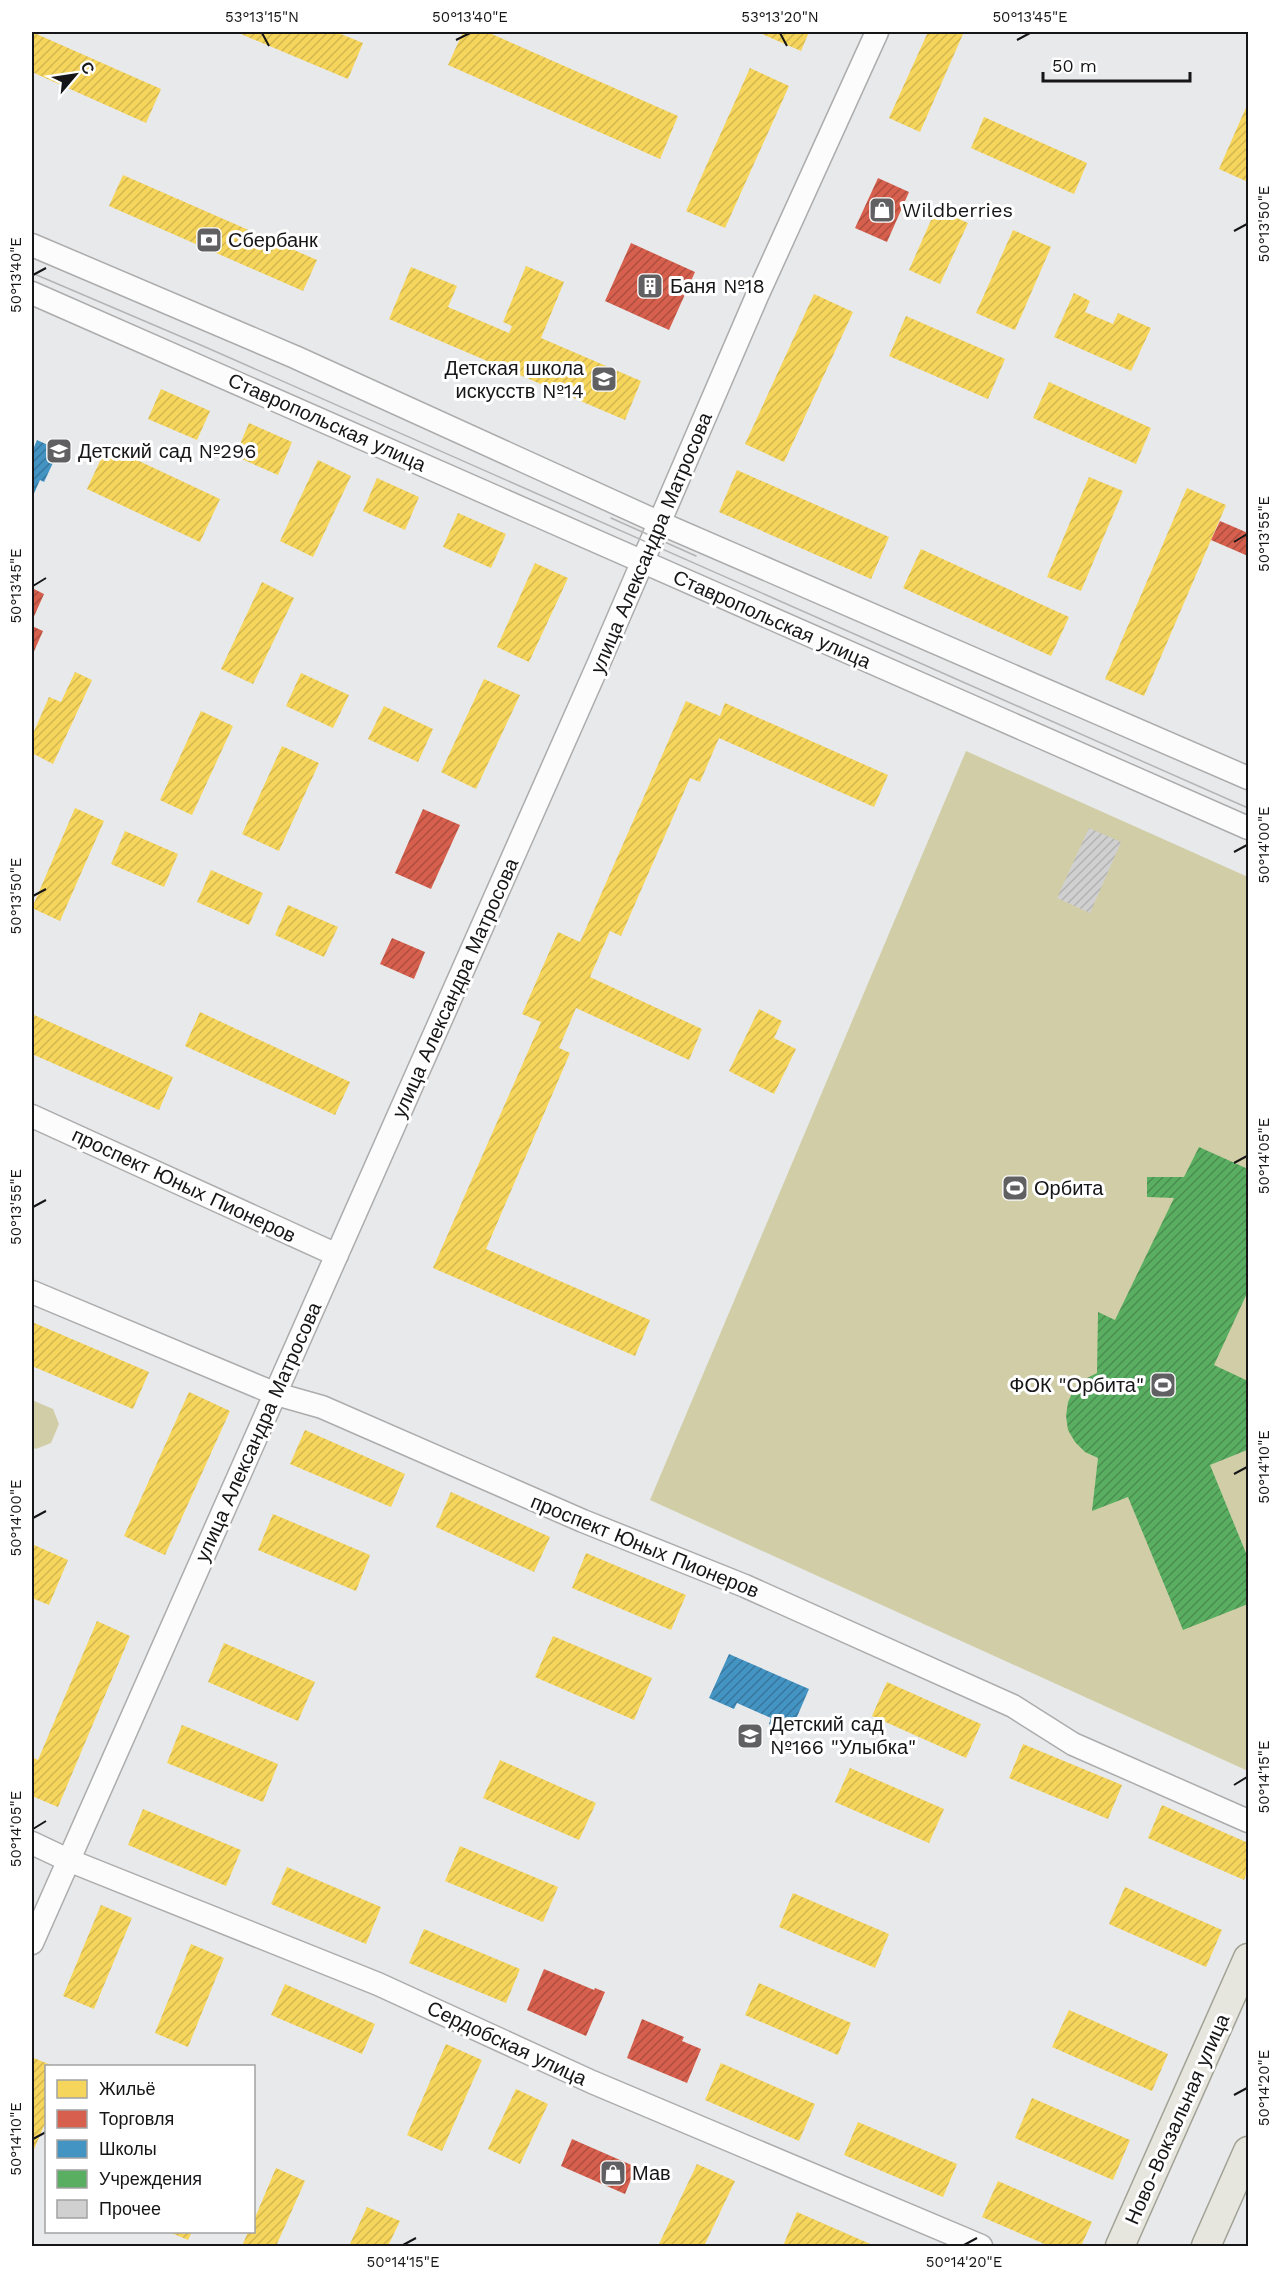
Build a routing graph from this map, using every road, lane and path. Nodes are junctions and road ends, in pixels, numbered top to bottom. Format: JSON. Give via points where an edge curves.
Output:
{"nodes":[{"id":1,"x":877,"y":32,"type":"edge"},
{"id":2,"x":32,"y":245,"type":"edge"},
{"id":3,"x":32,"y":293,"type":"edge"},
{"id":4,"x":660,"y":523,"type":"junction"},
{"id":5,"x":642,"y":562,"type":"junction"},
{"id":6,"x":1248,"y":778,"type":"edge"},
{"id":7,"x":1248,"y":828,"type":"edge"},
{"id":8,"x":32,"y":1116,"type":"edge"},
{"id":9,"x":337,"y":1255,"type":"junction"},
{"id":10,"x":32,"y":1292,"type":"edge"},
{"id":11,"x":276,"y":1394,"type":"junction"},
{"id":12,"x":1248,"y":1821,"type":"edge"},
{"id":13,"x":32,"y":1843,"type":"edge"},
{"id":14,"x":68,"y":1860,"type":"junction"},
{"id":15,"x":32,"y":1943,"type":"edge"},
{"id":16,"x":1248,"y":1958,"type":"edge"},
{"id":17,"x":1248,"y":2151,"type":"edge"},
{"id":18,"x":981,"y":2247,"type":"edge"},
{"id":19,"x":1120,"y":2247,"type":"edge"},
{"id":20,"x":1206,"y":2247,"type":"edge"}],
"edges":[{"from":1,"to":4,"type":"street","name":"улица Александра Матросова","via":[[757,296]]},
{"from":2,"to":4,"type":"street","via":[[295,357]]},
{"from":3,"to":5,"type":"street","name":"Ставропольская улица"},
{"from":4,"to":5,"type":"street","name":"улица Александра Матросова"},
{"from":4,"to":6,"type":"street"},
{"from":5,"to":7,"type":"street","name":"Ставропольская улица"},
{"from":5,"to":9,"type":"street","name":"улица Александра Матросова"},
{"from":8,"to":9,"type":"street","name":"проспект Юных Пионеров"},
{"from":9,"to":11,"type":"street","name":"улица Александра Матросова"},
{"from":10,"to":11,"type":"street","name":"проспект Юных Пионеров"},
{"from":11,"to":12,"type":"street","name":"проспект Юных Пионеров","via":[[322,1407],[583,1521],[756,1591],[1013,1706],[1073,1744]]},
{"from":11,"to":14,"type":"street","name":"улица Александра Матросова"},
{"from":13,"to":14,"type":"street","name":"Сердобская улица"},
{"from":14,"to":15,"type":"street","name":"улица Александра Матросова"},
{"from":14,"to":18,"type":"street","name":"Сердобская улица","via":[[378,1984],[592,2082]]},
{"from":16,"to":19,"type":"main road","name":"Ново-Вокзальная улица"},
{"from":17,"to":20,"type":"main road"}]}
